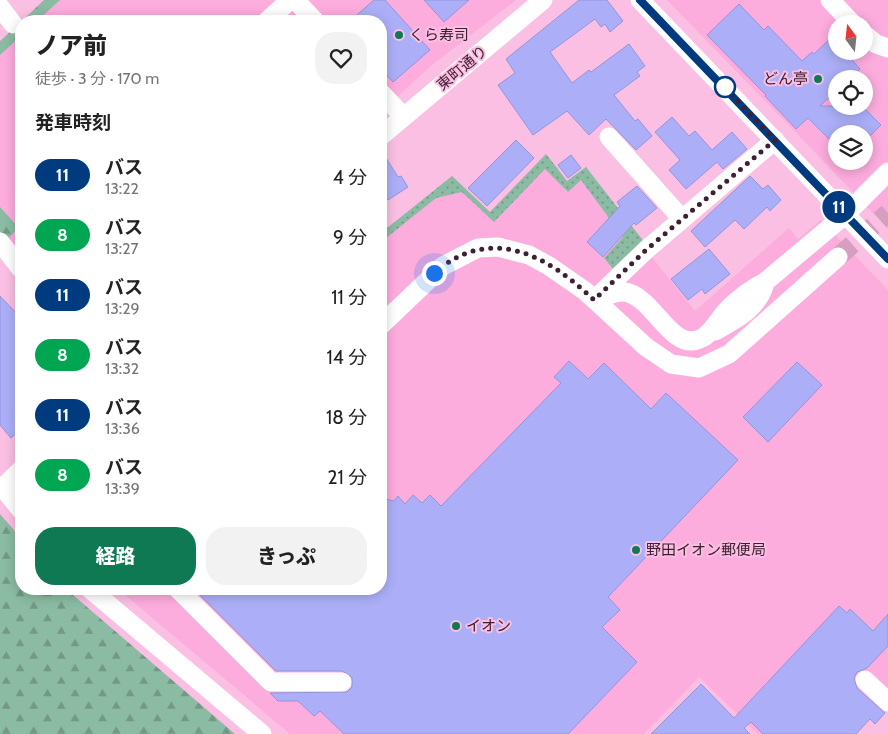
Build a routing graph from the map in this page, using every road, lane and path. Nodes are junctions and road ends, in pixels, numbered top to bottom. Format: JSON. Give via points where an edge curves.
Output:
{"nodes":[{"id":1,"x":290,"y":0,"type":"edge"},
{"id":2,"x":295,"y":0,"type":"edge"},
{"id":3,"x":543,"y":0,"type":"edge"},
{"id":4,"x":640,"y":0,"type":"edge"},
{"id":5,"x":830,"y":0,"type":"edge"},
{"id":6,"x":0,"y":7,"type":"edge"},
{"id":7,"x":274,"y":15,"type":"edge"},
{"id":8,"x":309,"y":15,"type":"edge"},
{"id":9,"x":844,"y":15,"type":"edge"},
{"id":10,"x":13,"y":24,"type":"dead end"},
{"id":11,"x":873,"y":42,"type":"edge"},
{"id":12,"x":888,"y":48,"type":"edge"},
{"id":13,"x":387,"y":99,"type":"edge"},
{"id":14,"x":404,"y":117,"type":"junction"},
{"id":15,"x":387,"y":131,"type":"edge"},
{"id":16,"x":608,"y":137,"type":"dead end"},
{"id":17,"x":775,"y":140,"type":"junction"},
{"id":18,"x":888,"y":172,"type":"edge"},
{"id":19,"x":846,"y":214,"type":"junction"},
{"id":20,"x":682,"y":219,"type":"junction"},
{"id":21,"x":0,"y":242,"type":"edge"},
{"id":22,"x":838,"y":257,"type":"tunnel mouth"},
{"id":23,"x":888,"y":259,"type":"edge"},
{"id":24,"x":15,"y":262,"type":"edge"},
{"id":25,"x":594,"y":300,"type":"junction"},
{"id":26,"x":387,"y":319,"type":"edge"},
{"id":27,"x":15,"y":476,"type":"edge"},
{"id":28,"x":1,"y":489,"type":"edge"},
{"id":29,"x":15,"y":504,"type":"edge"},
{"id":30,"x":97,"y":595,"type":"edge"},
{"id":31,"x":184,"y":595,"type":"edge"},
{"id":32,"x":865,"y":680,"type":"dead end"},
{"id":33,"x":342,"y":682,"type":"dead end"},
{"id":34,"x":888,"y":702,"type":"edge"},
{"id":35,"x":262,"y":734,"type":"edge"}],
"edges":[{"from":1,"to":7,"type":"street"},
{"from":2,"to":8,"type":"street"},
{"from":3,"to":14,"type":"street","name":"東町通り"},
{"from":4,"to":17,"type":"street"},
{"from":5,"to":9,"type":"street"},
{"from":6,"to":10,"type":"street"},
{"from":11,"to":12,"type":"street"},
{"from":13,"to":14,"type":"street"},
{"from":14,"to":15,"type":"street","name":"東町通り"},
{"from":16,"to":20,"type":"street"},
{"from":17,"to":19,"type":"street"},
{"from":17,"to":20,"type":"street"},
{"from":18,"to":19,"type":"street"},
{"from":19,"to":23,"type":"street"},
{"from":19,"to":25,"type":"street","via":[[728,309],[703,338],[688,342],[676,336],[636,295],[623,292]]},
{"from":20,"to":25,"type":"street"},
{"from":21,"to":24,"type":"street"},
{"from":22,"to":25,"type":"street","via":[[729,354],[699,368],[672,364],[646,347]]},
{"from":25,"to":26,"type":"street","via":[[529,255],[498,247],[478,248],[443,266]]},
{"from":27,"to":28,"type":"street"},
{"from":28,"to":29,"type":"street"},
{"from":30,"to":35,"type":"street"},
{"from":31,"to":33,"type":"street","via":[[271,682]]},
{"from":32,"to":34,"type":"street"}]}
